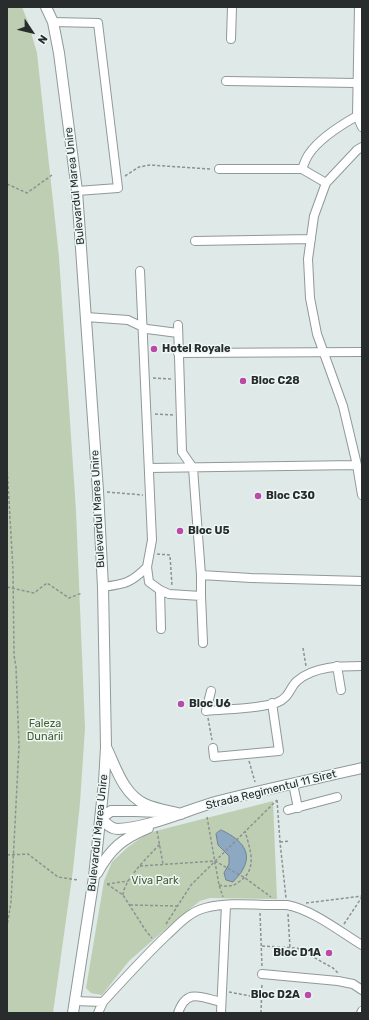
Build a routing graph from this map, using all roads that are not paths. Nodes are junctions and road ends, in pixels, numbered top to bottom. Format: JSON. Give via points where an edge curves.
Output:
{"nodes":[{"id":1,"x":46,"y":7,"type":"edge"},
{"id":2,"x":232,"y":7,"type":"edge"},
{"id":3,"x":359,"y":7,"type":"edge"},
{"id":4,"x":53,"y":22,"type":"junction"},
{"id":5,"x":231,"y":38,"type":"dead end"},
{"id":6,"x":360,"y":42,"type":"edge"},
{"id":7,"x":226,"y":81,"type":"dead end"},
{"id":8,"x":357,"y":83,"type":"junction"},
{"id":9,"x":357,"y":116,"type":"junction"},
{"id":10,"x":362,"y":127,"type":"edge"},
{"id":11,"x":362,"y":147,"type":"edge"},
{"id":12,"x":219,"y":169,"type":"road end"},
{"id":13,"x":302,"y":169,"type":"junction"},
{"id":14,"x":326,"y":183,"type":"junction"},
{"id":15,"x":77,"y":191,"type":"junction"},
{"id":16,"x":311,"y":239,"type":"junction"},
{"id":17,"x":195,"y":241,"type":"dead end"},
{"id":18,"x":140,"y":271,"type":"dead end"},
{"id":19,"x":86,"y":317,"type":"junction"},
{"id":20,"x":142,"y":326,"type":"junction"},
{"id":21,"x":324,"y":351,"type":"junction"},
{"id":22,"x":362,"y":352,"type":"edge"},
{"id":23,"x":178,"y":353,"type":"junction"},
{"id":24,"x":358,"y":465,"type":"junction"},
{"id":25,"x":149,"y":468,"type":"junction"},
{"id":26,"x":193,"y":468,"type":"junction"},
{"id":27,"x":362,"y":495,"type":"edge"},
{"id":28,"x":147,"y":567,"type":"junction"},
{"id":29,"x":200,"y":575,"type":"junction"},
{"id":30,"x":362,"y":581,"type":"edge"},
{"id":31,"x":103,"y":588,"type":"junction"},
{"id":32,"x":160,"y":590,"type":"junction"},
{"id":33,"x":202,"y":596,"type":"junction"},
{"id":34,"x":161,"y":629,"type":"dead end"},
{"id":35,"x":204,"y":643,"type":"dead end"},
{"id":36,"x":337,"y":666,"type":"junction"},
{"id":37,"x":362,"y":666,"type":"edge"},
{"id":38,"x":341,"y":690,"type":"dead end"},
{"id":39,"x":211,"y":692,"type":"dead end"},
{"id":40,"x":272,"y":704,"type":"junction"},
{"id":41,"x":106,"y":747,"type":"junction"},
{"id":42,"x":213,"y":748,"type":"road end"},
{"id":43,"x":362,"y":768,"type":"edge"},
{"id":44,"x":293,"y":784,"type":"junction"},
{"id":45,"x":337,"y":797,"type":"dead end"},
{"id":46,"x":298,"y":808,"type":"junction"},
{"id":47,"x":288,"y":810,"type":"dead end"},
{"id":48,"x":181,"y":814,"type":"junction"},
{"id":49,"x":101,"y":818,"type":"junction"},
{"id":50,"x":94,"y":877,"type":"junction"},
{"id":51,"x":226,"y":905,"type":"junction"},
{"id":52,"x":362,"y":945,"type":"edge"},
{"id":53,"x":262,"y":974,"type":"dead end"},
{"id":54,"x":362,"y":990,"type":"edge"},
{"id":55,"x":74,"y":1001,"type":"junction"},
{"id":56,"x":103,"y":1002,"type":"junction"},
{"id":57,"x":221,"y":1002,"type":"junction"},
{"id":58,"x":72,"y":1013,"type":"edge"},
{"id":59,"x":98,"y":1013,"type":"edge"},
{"id":60,"x":178,"y":1013,"type":"edge"},
{"id":61,"x":221,"y":1013,"type":"edge"}],
"edges":[{"from":1,"to":4,"type":"main road","name":"Bulevardul Marea Unire"},
{"from":2,"to":5,"type":"street"},
{"from":3,"to":6,"type":"street"},
{"from":4,"to":15,"type":"main road","name":"Bulevardul Marea Unire"},
{"from":4,"to":15,"type":"street","via":[[98,23],[118,188]]},
{"from":6,"to":8,"type":"street"},
{"from":7,"to":8,"type":"street"},
{"from":8,"to":9,"type":"street"},
{"from":9,"to":10,"type":"street"},
{"from":9,"to":13,"type":"street","via":[[324,139],[309,154]]},
{"from":11,"to":14,"type":"street"},
{"from":12,"to":13,"type":"street"},
{"from":13,"to":14,"type":"street"},
{"from":14,"to":16,"type":"street","via":[[314,216]]},
{"from":15,"to":19,"type":"main road","name":"Bulevardul Marea Unire"},
{"from":16,"to":17,"type":"street"},
{"from":16,"to":21,"type":"street","via":[[308,259],[310,298],[317,334]]},
{"from":18,"to":20,"type":"street"},
{"from":19,"to":20,"type":"street","via":[[128,320]]},
{"from":19,"to":31,"type":"main road","name":"Bulevardul Marea Unire"},
{"from":20,"to":23,"type":"street","via":[[154,331],[178,329]]},
{"from":20,"to":25,"type":"street"},
{"from":21,"to":22,"type":"street"},
{"from":21,"to":23,"type":"street"},
{"from":21,"to":24,"type":"street","via":[[343,406]]},
{"from":23,"to":26,"type":"street","via":[[182,452]]},
{"from":24,"to":26,"type":"street"},
{"from":24,"to":27,"type":"street"},
{"from":25,"to":26,"type":"street"},
{"from":25,"to":28,"type":"street","via":[[152,540]]},
{"from":26,"to":29,"type":"street"},
{"from":28,"to":31,"type":"street","via":[[126,584]]},
{"from":28,"to":32,"type":"street","via":[[149,582]]},
{"from":29,"to":30,"type":"street"},
{"from":29,"to":33,"type":"street"},
{"from":31,"to":41,"type":"main road","name":"Bulevardul Marea Unire"},
{"from":32,"to":33,"type":"street","via":[[173,594]]},
{"from":32,"to":34,"type":"street"},
{"from":33,"to":35,"type":"street"},
{"from":36,"to":37,"type":"street"},
{"from":36,"to":38,"type":"street"},
{"from":36,"to":40,"type":"street","via":[[307,675],[297,682],[289,694]]},
{"from":39,"to":40,"type":"street","via":[[206,711]]},
{"from":40,"to":42,"type":"street","via":[[279,751],[214,757]]},
{"from":41,"to":48,"type":"main road","via":[[122,781],[133,796],[145,804]]},
{"from":41,"to":49,"type":"main road","name":"Bulevardul Marea Unire"},
{"from":43,"to":44,"type":"main road","name":"Strada Regimentul 11 Siret"},
{"from":44,"to":46,"type":"street"},
{"from":44,"to":48,"type":"main road","name":"Strada Regimentul 11 Siret","via":[[258,791]]},
{"from":45,"to":46,"type":"street"},
{"from":46,"to":47,"type":"street"},
{"from":48,"to":49,"type":"main road","via":[[111,811]]},
{"from":48,"to":49,"type":"main road","via":[[116,829],[108,826]]},
{"from":48,"to":50,"type":"main road","via":[[128,837],[105,858]]},
{"from":49,"to":50,"type":"main road","name":"Bulevardul Marea Unire"},
{"from":50,"to":55,"type":"main road","name":"Bulevardul Marea Unire"},
{"from":51,"to":52,"type":"street","via":[[296,907]]},
{"from":51,"to":56,"type":"street","via":[[198,910],[187,916]]},
{"from":51,"to":57,"type":"street"},
{"from":53,"to":54,"type":"street","via":[[338,981],[353,984]]},
{"from":55,"to":56,"type":"street"},
{"from":55,"to":58,"type":"main road","name":"Bulevardul Marea Unire"},
{"from":56,"to":59,"type":"street"},
{"from":57,"to":60,"type":"street","via":[[192,996],[181,1005]]},
{"from":57,"to":61,"type":"street"}]}
